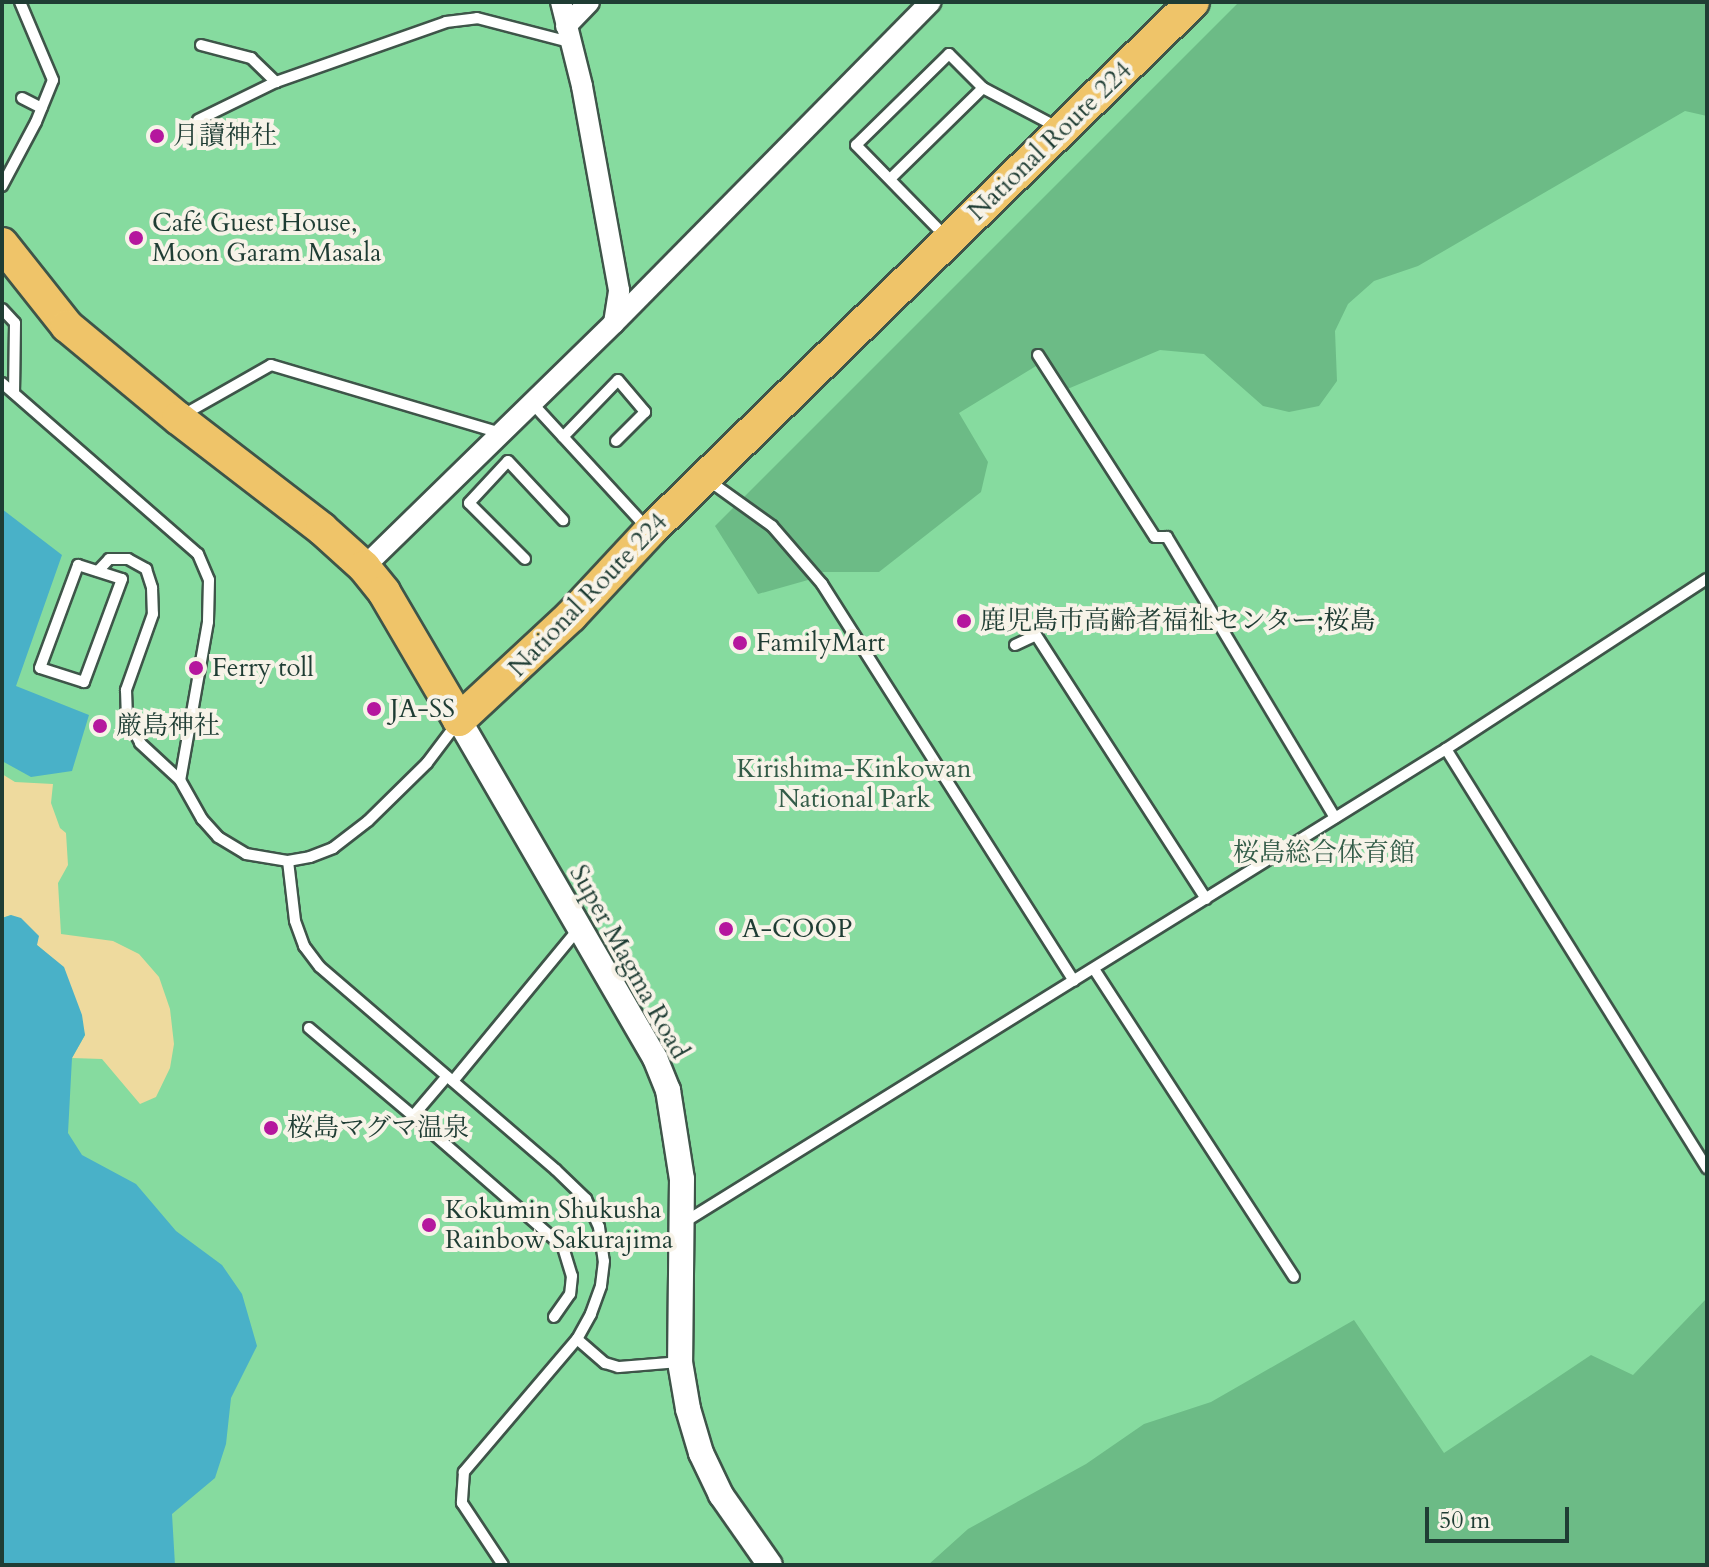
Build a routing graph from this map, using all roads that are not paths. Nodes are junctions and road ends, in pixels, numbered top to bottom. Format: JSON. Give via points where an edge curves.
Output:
{"nodes":[{"id":1,"x":20,"y":2,"type":"edge"},
{"id":2,"x":561,"y":2,"type":"edge"},
{"id":3,"x":589,"y":2,"type":"edge"},
{"id":4,"x":931,"y":2,"type":"edge"},
{"id":5,"x":1193,"y":2,"type":"edge"},
{"id":6,"x":568,"y":34,"type":"junction"},
{"id":7,"x":201,"y":45,"type":"dead end"},
{"id":8,"x":276,"y":82,"type":"junction"},
{"id":9,"x":983,"y":88,"type":"junction"},
{"id":10,"x":22,"y":98,"type":"dead end"},
{"id":11,"x":42,"y":108,"type":"junction"},
{"id":12,"x":198,"y":120,"type":"dead end"},
{"id":13,"x":1062,"y":129,"type":"junction"},
{"id":14,"x":890,"y":179,"type":"junction"},
{"id":15,"x":2,"y":186,"type":"edge"},
{"id":16,"x":949,"y":239,"type":"junction"},
{"id":17,"x":2,"y":244,"type":"edge"},
{"id":18,"x":2,"y":309,"type":"edge"},
{"id":19,"x":614,"y":323,"type":"junction"},
{"id":20,"x":1038,"y":355,"type":"dead end"},
{"id":21,"x":2,"y":383,"type":"edge"},
{"id":22,"x":14,"y":393,"type":"junction"},
{"id":23,"x":532,"y":403,"type":"junction"},
{"id":24,"x":178,"y":418,"type":"junction"},
{"id":25,"x":501,"y":433,"type":"junction"},
{"id":26,"x":563,"y":437,"type":"junction"},
{"id":27,"x":616,"y":441,"type":"dead end"},
{"id":28,"x":705,"y":478,"type":"junction"},
{"id":29,"x":563,"y":520,"type":"dead end"},
{"id":30,"x":650,"y":531,"type":"junction"},
{"id":31,"x":525,"y":559,"type":"dead end"},
{"id":32,"x":364,"y":567,"type":"junction"},
{"id":33,"x":98,"y":571,"type":"junction"},
{"id":34,"x":1707,"y":579,"type":"edge"},
{"id":35,"x":1015,"y":645,"type":"dead end"},
{"id":36,"x":459,"y":720,"type":"junction"},
{"id":37,"x":1446,"y":749,"type":"junction"},
{"id":38,"x":180,"y":780,"type":"junction"},
{"id":39,"x":1335,"y":818,"type":"junction"},
{"id":40,"x":288,"y":861,"type":"junction"},
{"id":41,"x":1206,"y":899,"type":"junction"},
{"id":42,"x":580,"y":927,"type":"junction"},
{"id":43,"x":1094,"y":969,"type":"junction"},
{"id":44,"x":1074,"y":981,"type":"junction"},
{"id":45,"x":309,"y":1028,"type":"dead end"},
{"id":46,"x":450,"y":1079,"type":"junction"},
{"id":47,"x":413,"y":1116,"type":"junction"},
{"id":48,"x":1707,"y":1169,"type":"edge"},
{"id":49,"x":680,"y":1225,"type":"junction"},
{"id":50,"x":1294,"y":1277,"type":"dead end"},
{"id":51,"x":554,"y":1317,"type":"dead end"},
{"id":52,"x":577,"y":1339,"type":"junction"},
{"id":53,"x":680,"y":1362,"type":"junction"},
{"id":54,"x":503,"y":1565,"type":"edge"},
{"id":55,"x":770,"y":1565,"type":"edge"}],
"edges":[{"from":1,"to":11,"type":"lane","via":[[53,80]]},
{"from":2,"to":6,"type":"street"},
{"from":3,"to":6,"type":"street"},
{"from":4,"to":19,"type":"street"},
{"from":5,"to":13,"type":"highway","name":"National Route 224"},
{"from":6,"to":8,"type":"lane","via":[[477,18],[446,22]]},
{"from":6,"to":19,"type":"street","via":[[619,290]]},
{"from":7,"to":8,"type":"lane","via":[[251,58]]},
{"from":8,"to":12,"type":"lane"},
{"from":9,"to":13,"type":"lane"},
{"from":9,"to":14,"type":"lane"},
{"from":9,"to":14,"type":"lane","via":[[949,54],[887,114],[856,145]]},
{"from":10,"to":11,"type":"lane"},
{"from":11,"to":15,"type":"lane"},
{"from":13,"to":16,"type":"highway","name":"National Route 224"},
{"from":14,"to":16,"type":"lane"},
{"from":16,"to":28,"type":"highway","name":"National Route 224"},
{"from":17,"to":24,"type":"highway","via":[[67,326]]},
{"from":18,"to":22,"type":"lane","via":[[15,323]]},
{"from":19,"to":23,"type":"street"},
{"from":20,"to":39,"type":"lane","via":[[1155,537],[1167,537]]},
{"from":21,"to":22,"type":"lane"},
{"from":22,"to":38,"type":"lane","via":[[198,554],[209,580],[208,622]]},
{"from":23,"to":25,"type":"street"},
{"from":23,"to":26,"type":"lane"},
{"from":24,"to":25,"type":"lane","via":[[271,365]]},
{"from":24,"to":32,"type":"highway"},
{"from":25,"to":32,"type":"street"},
{"from":26,"to":27,"type":"lane","via":[[618,380],[645,412]]},
{"from":26,"to":30,"type":"lane"},
{"from":28,"to":30,"type":"highway","name":"National Route 224"},
{"from":28,"to":44,"type":"lane","via":[[772,526],[822,584]]},
{"from":29,"to":31,"type":"lane","via":[[508,461],[469,503]]},
{"from":30,"to":36,"type":"highway","name":"National Route 224","via":[[571,616]]},
{"from":32,"to":36,"type":"highway"},
{"from":33,"to":33,"type":"lane","via":[[78,565],[40,668],[84,682],[122,579]]},
{"from":33,"to":38,"type":"lane","via":[[109,559],[128,559],[146,569],[153,614],[126,690],[127,717],[140,743]]},
{"from":34,"to":37,"type":"lane"},
{"from":35,"to":41,"type":"lane","via":[[1036,635]]},
{"from":36,"to":40,"type":"lane","via":[[427,763],[351,836],[310,857]]},
{"from":36,"to":42,"type":"street","name":"Super Magma Road"},
{"from":37,"to":39,"type":"lane"},
{"from":37,"to":48,"type":"lane"},
{"from":38,"to":40,"type":"lane","via":[[218,837],[246,854]]},
{"from":39,"to":41,"type":"lane"},
{"from":40,"to":46,"type":"lane","via":[[295,921],[304,946],[320,967]]},
{"from":41,"to":43,"type":"lane"},
{"from":42,"to":46,"type":"lane"},
{"from":42,"to":49,"type":"street","name":"Super Magma Road","via":[[668,1090],[682,1179]]},
{"from":43,"to":44,"type":"lane"},
{"from":43,"to":50,"type":"lane"},
{"from":44,"to":49,"type":"lane"},
{"from":45,"to":47,"type":"lane"},
{"from":46,"to":47,"type":"lane"},
{"from":46,"to":52,"type":"lane","via":[[586,1199],[599,1227],[604,1261],[601,1286]]},
{"from":47,"to":51,"type":"lane","via":[[563,1247],[572,1276],[570,1294]]},
{"from":49,"to":53,"type":"street","name":"Super Magma Road"},
{"from":52,"to":53,"type":"lane","via":[[605,1363],[618,1367]]},
{"from":52,"to":54,"type":"lane","via":[[464,1472],[462,1503]]},
{"from":53,"to":55,"type":"street","name":"Super Magma Road","via":[[701,1453],[721,1495]]}]}
